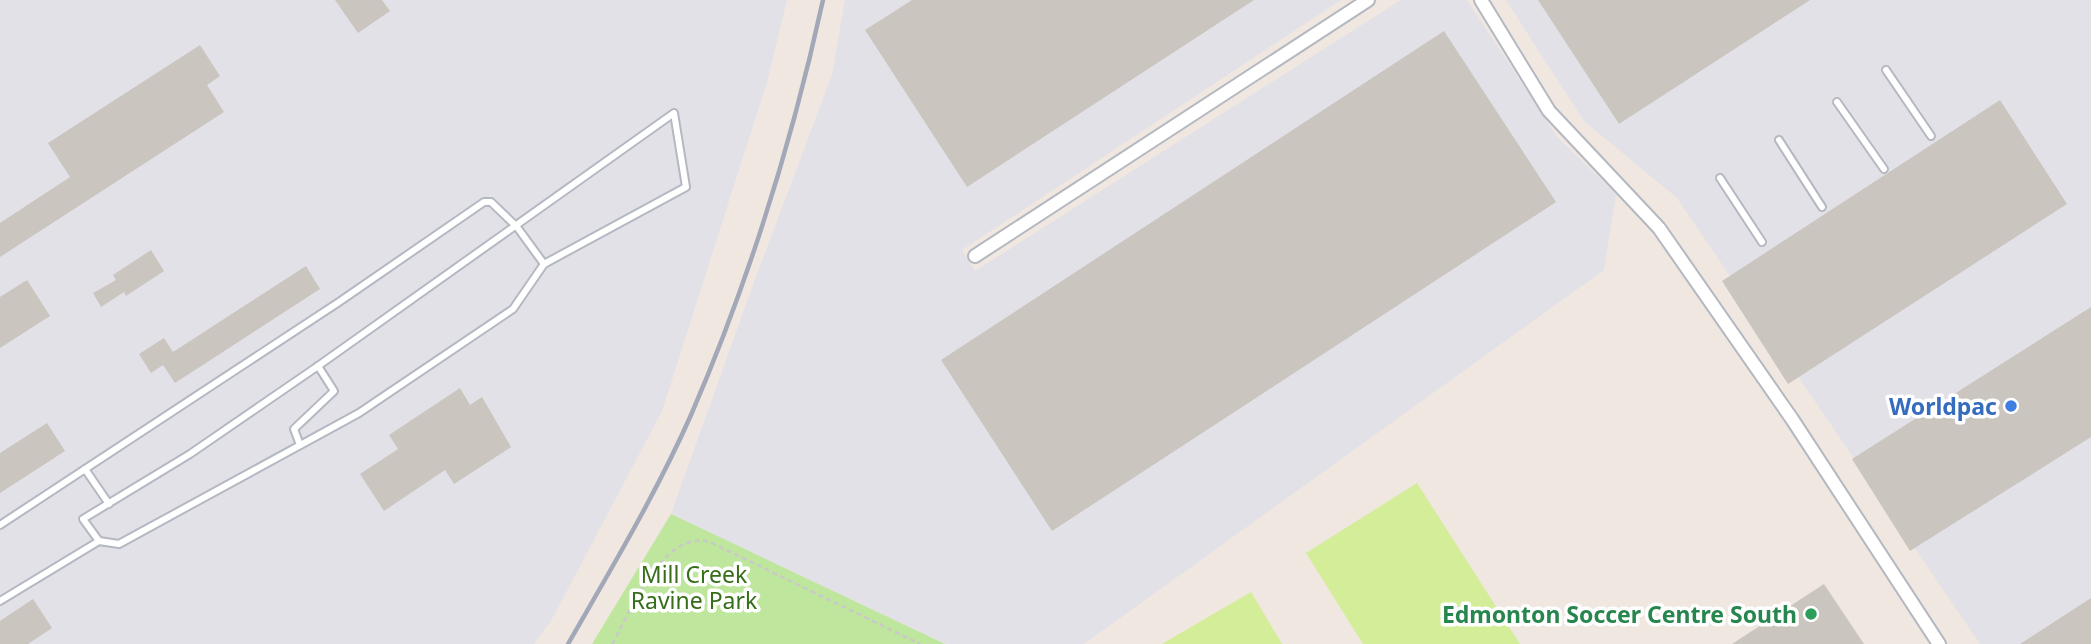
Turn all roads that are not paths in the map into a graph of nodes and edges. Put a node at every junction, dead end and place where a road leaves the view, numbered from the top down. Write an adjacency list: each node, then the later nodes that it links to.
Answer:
1 (1368, 0): 12 (street)
2 (1482, 0): 21 (street)
3 (1886, 70): 5 (lane)
4 (1837, 102): 7 (lane)
5 (1931, 136)
6 (1779, 140): 9 (lane)
7 (1884, 169)
8 (1720, 178): 11 (lane)
9 (1822, 207)
10 (517, 227): 13 (lane); 13 (lane); 14 (lane); 16 (lane)
11 (1762, 242)
12 (975, 256)
13 (544, 264): 15 (lane)
14 (318, 366): 15 (lane); 17 (lane)
15 (300, 445): 19 (lane)
16 (85, 469): 17 (lane); 18 (lane)
17 (109, 504): 19 (lane)
18 (0, 524)
19 (99, 541): 20 (lane)
20 (0, 601)
21 (1939, 644)

